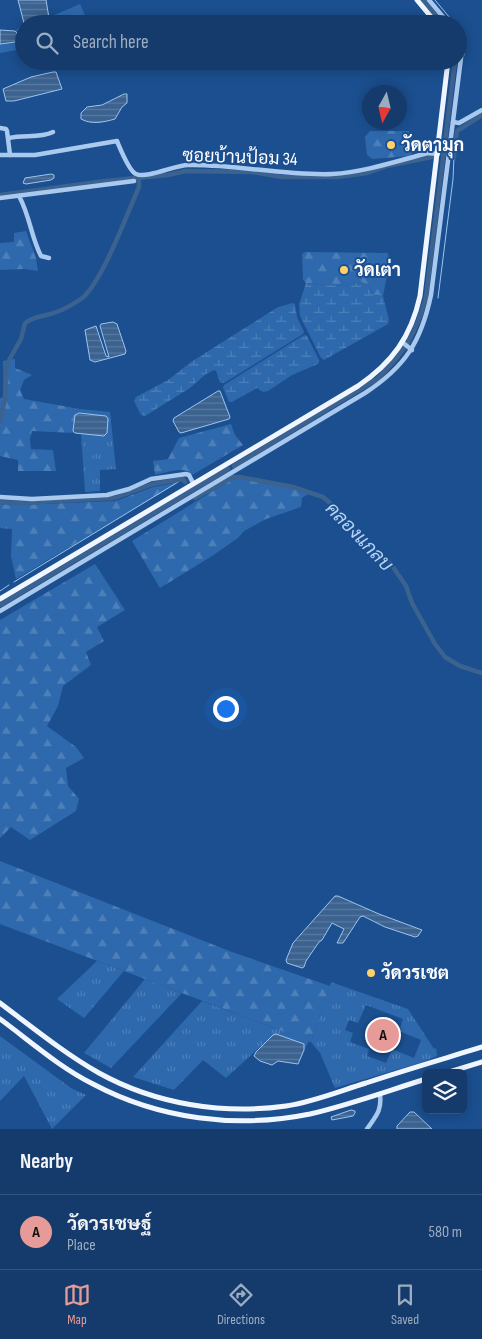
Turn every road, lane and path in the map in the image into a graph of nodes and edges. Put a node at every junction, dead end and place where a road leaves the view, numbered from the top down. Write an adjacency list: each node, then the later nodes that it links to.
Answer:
1 (416, 0): 3 (main road)
2 (429, 0): 4 (street)
3 (429, 15)
4 (442, 15)
5 (447, 70): 12 (main road)
6 (458, 70): 8 (street)
7 (482, 110): 8 (street)
8 (452, 122): 19 (street)
9 (0, 128): 11 (street)
10 (53, 132): 11 (street)
11 (9, 138): 14 (street)
12 (438, 154): 14 (street, ซอยบ้านป้อม 34); 19 (main road)
13 (0, 155): 14 (street, ซอยบ้านป้อม 34)
14 (10, 155)
15 (134, 181): 16 (street)
16 (19, 196): 17 (street); 18 (street)
17 (0, 198)
18 (49, 258)
19 (407, 346): 20 (main road); 20 (street)
20 (282, 436): 21 (main road); 22 (street)
21 (226, 464): 22 (street); 23 (main road)
22 (233, 470): 25 (street)
23 (193, 483): 24 (street); 25 (main road)
24 (0, 497)
25 (51, 574): 26 (main road); 27 (street)
26 (0, 599)
27 (0, 610)
28 (0, 1003): 30 (main road)
29 (0, 1019): 34 (main road)
30 (482, 1047)
31 (482, 1062): 32 (main road)
32 (459, 1069)
33 (422, 1080): 34 (main road)
34 (380, 1094): 35 (street)
35 (367, 1129)

